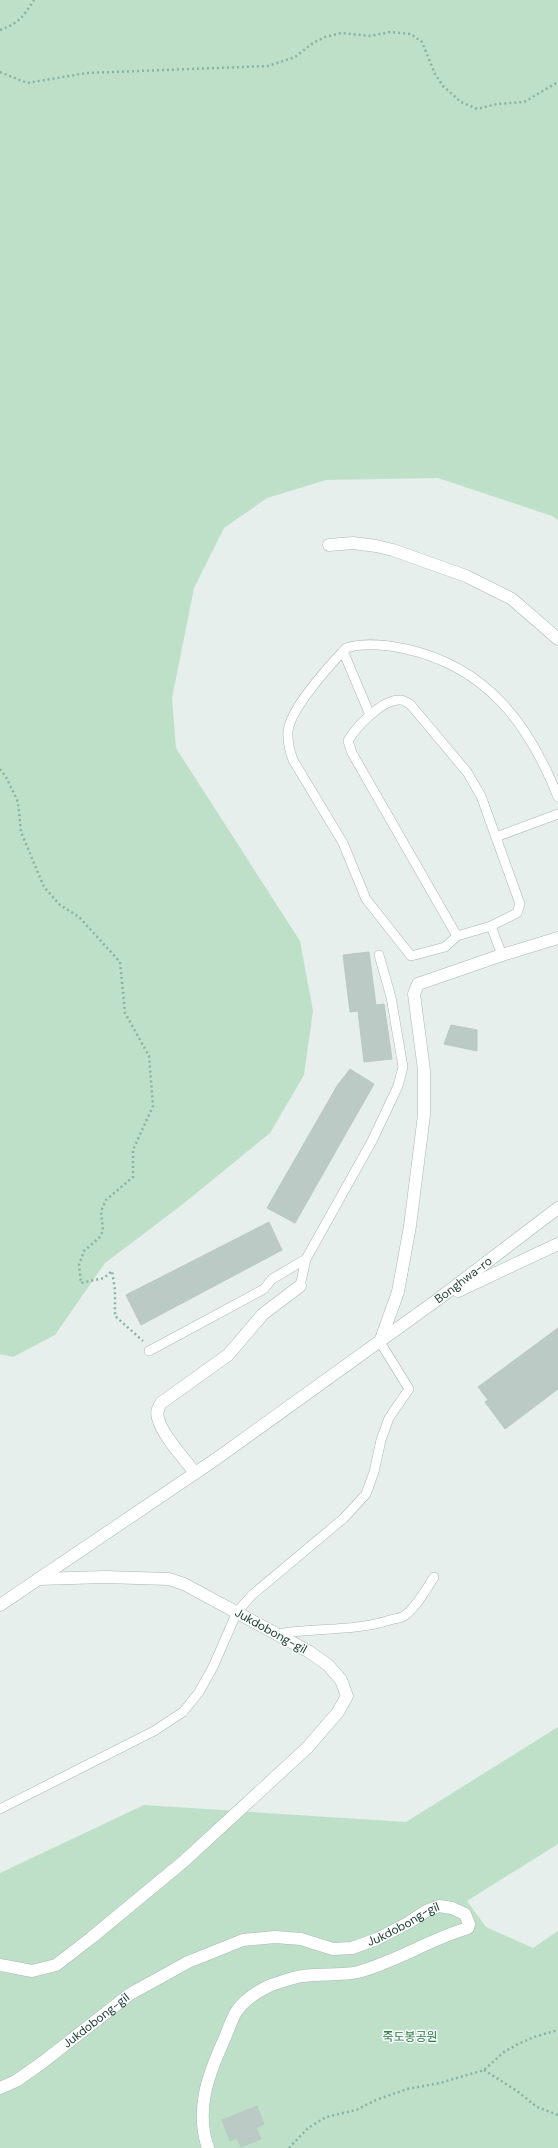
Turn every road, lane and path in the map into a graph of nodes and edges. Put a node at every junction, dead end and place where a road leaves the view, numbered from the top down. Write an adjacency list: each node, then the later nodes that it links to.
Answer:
1 (34, 0): 2 (path)
2 (0, 30)
3 (0, 72): 4 (path)
4 (558, 82)
5 (329, 545): 6 (street)
6 (558, 639)
7 (343, 651): 8 (lane); 10 (lane); 14 (lane)
8 (370, 716): 12 (lane); 14 (lane)
9 (0, 769): 24 (path)
10 (558, 797)
11 (558, 814): 12 (lane)
12 (496, 837): 13 (lane)
13 (491, 926): 14 (lane); 17 (lane)
14 (456, 936)
15 (558, 938): 17 (street)
16 (379, 955): 20 (lane)
17 (502, 955): 23 (street)
18 (558, 1208): 22 (street, Bonghwa-ro)
19 (558, 1244): 22 (street, Bonghwa-ro)
20 (306, 1259): 21 (lane); 24 (lane)
21 (300, 1286): 25 (street)
22 (437, 1300): 23 (street)
23 (380, 1342): 25 (street); 29 (lane)
24 (151, 1350)
25 (195, 1473): 27 (street)
26 (434, 1577): 30 (lane)
27 (38, 1580): 28 (street); 29 (street, Jukdobong-gil)
28 (1, 1604)
29 (237, 1612): 30 (street, Jukdobong-gil); 31 (lane)
30 (278, 1634): 32 (street, Jukdobong-gil)
31 (0, 1810)
32 (0, 1965)
33 (558, 2030): 34 (path)
34 (484, 2070): 36 (path); 38 (path)
35 (0, 2088): 37 (street, Jukdobong-gil)
36 (558, 2115)
37 (208, 2148)
38 (289, 2148)

